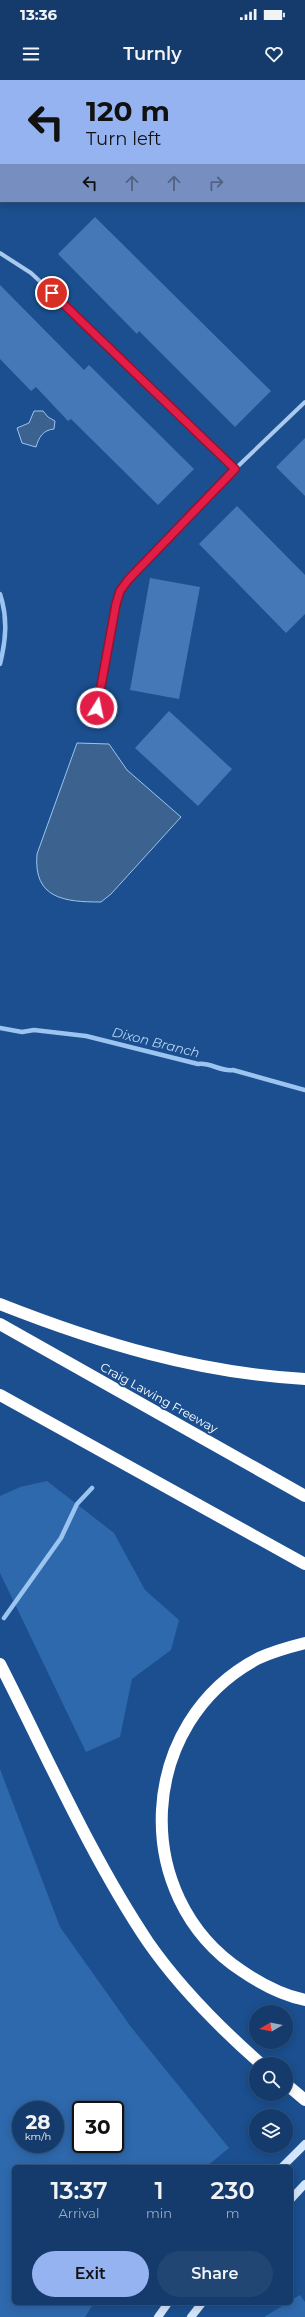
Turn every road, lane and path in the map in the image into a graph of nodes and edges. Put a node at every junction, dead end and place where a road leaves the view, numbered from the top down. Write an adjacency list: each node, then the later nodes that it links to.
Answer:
1 (0, 253): 3 (street)
2 (305, 402): 3 (street)
3 (235, 469): 4 (street)
4 (86, 720)
5 (0, 1304): 7 (highway)
6 (0, 1324): 9 (highway, Craig Lawing Freeway)
7 (305, 1379)
8 (0, 1395): 10 (highway)
9 (305, 1496)
10 (305, 1564)
11 (305, 1643): 13 (highway)
12 (0, 1664): 14 (highway)
13 (305, 2000)
14 (253, 2057)
15 (293, 2090): 16 (highway)
16 (305, 2100)
17 (305, 2144): 18 (main road)
18 (284, 2165)
19 (305, 2184): 20 (main road)
20 (293, 2197)
21 (167, 2305): 23 (main road)
22 (201, 2305): 24 (main road)
23 (158, 2317)
24 (192, 2317)

